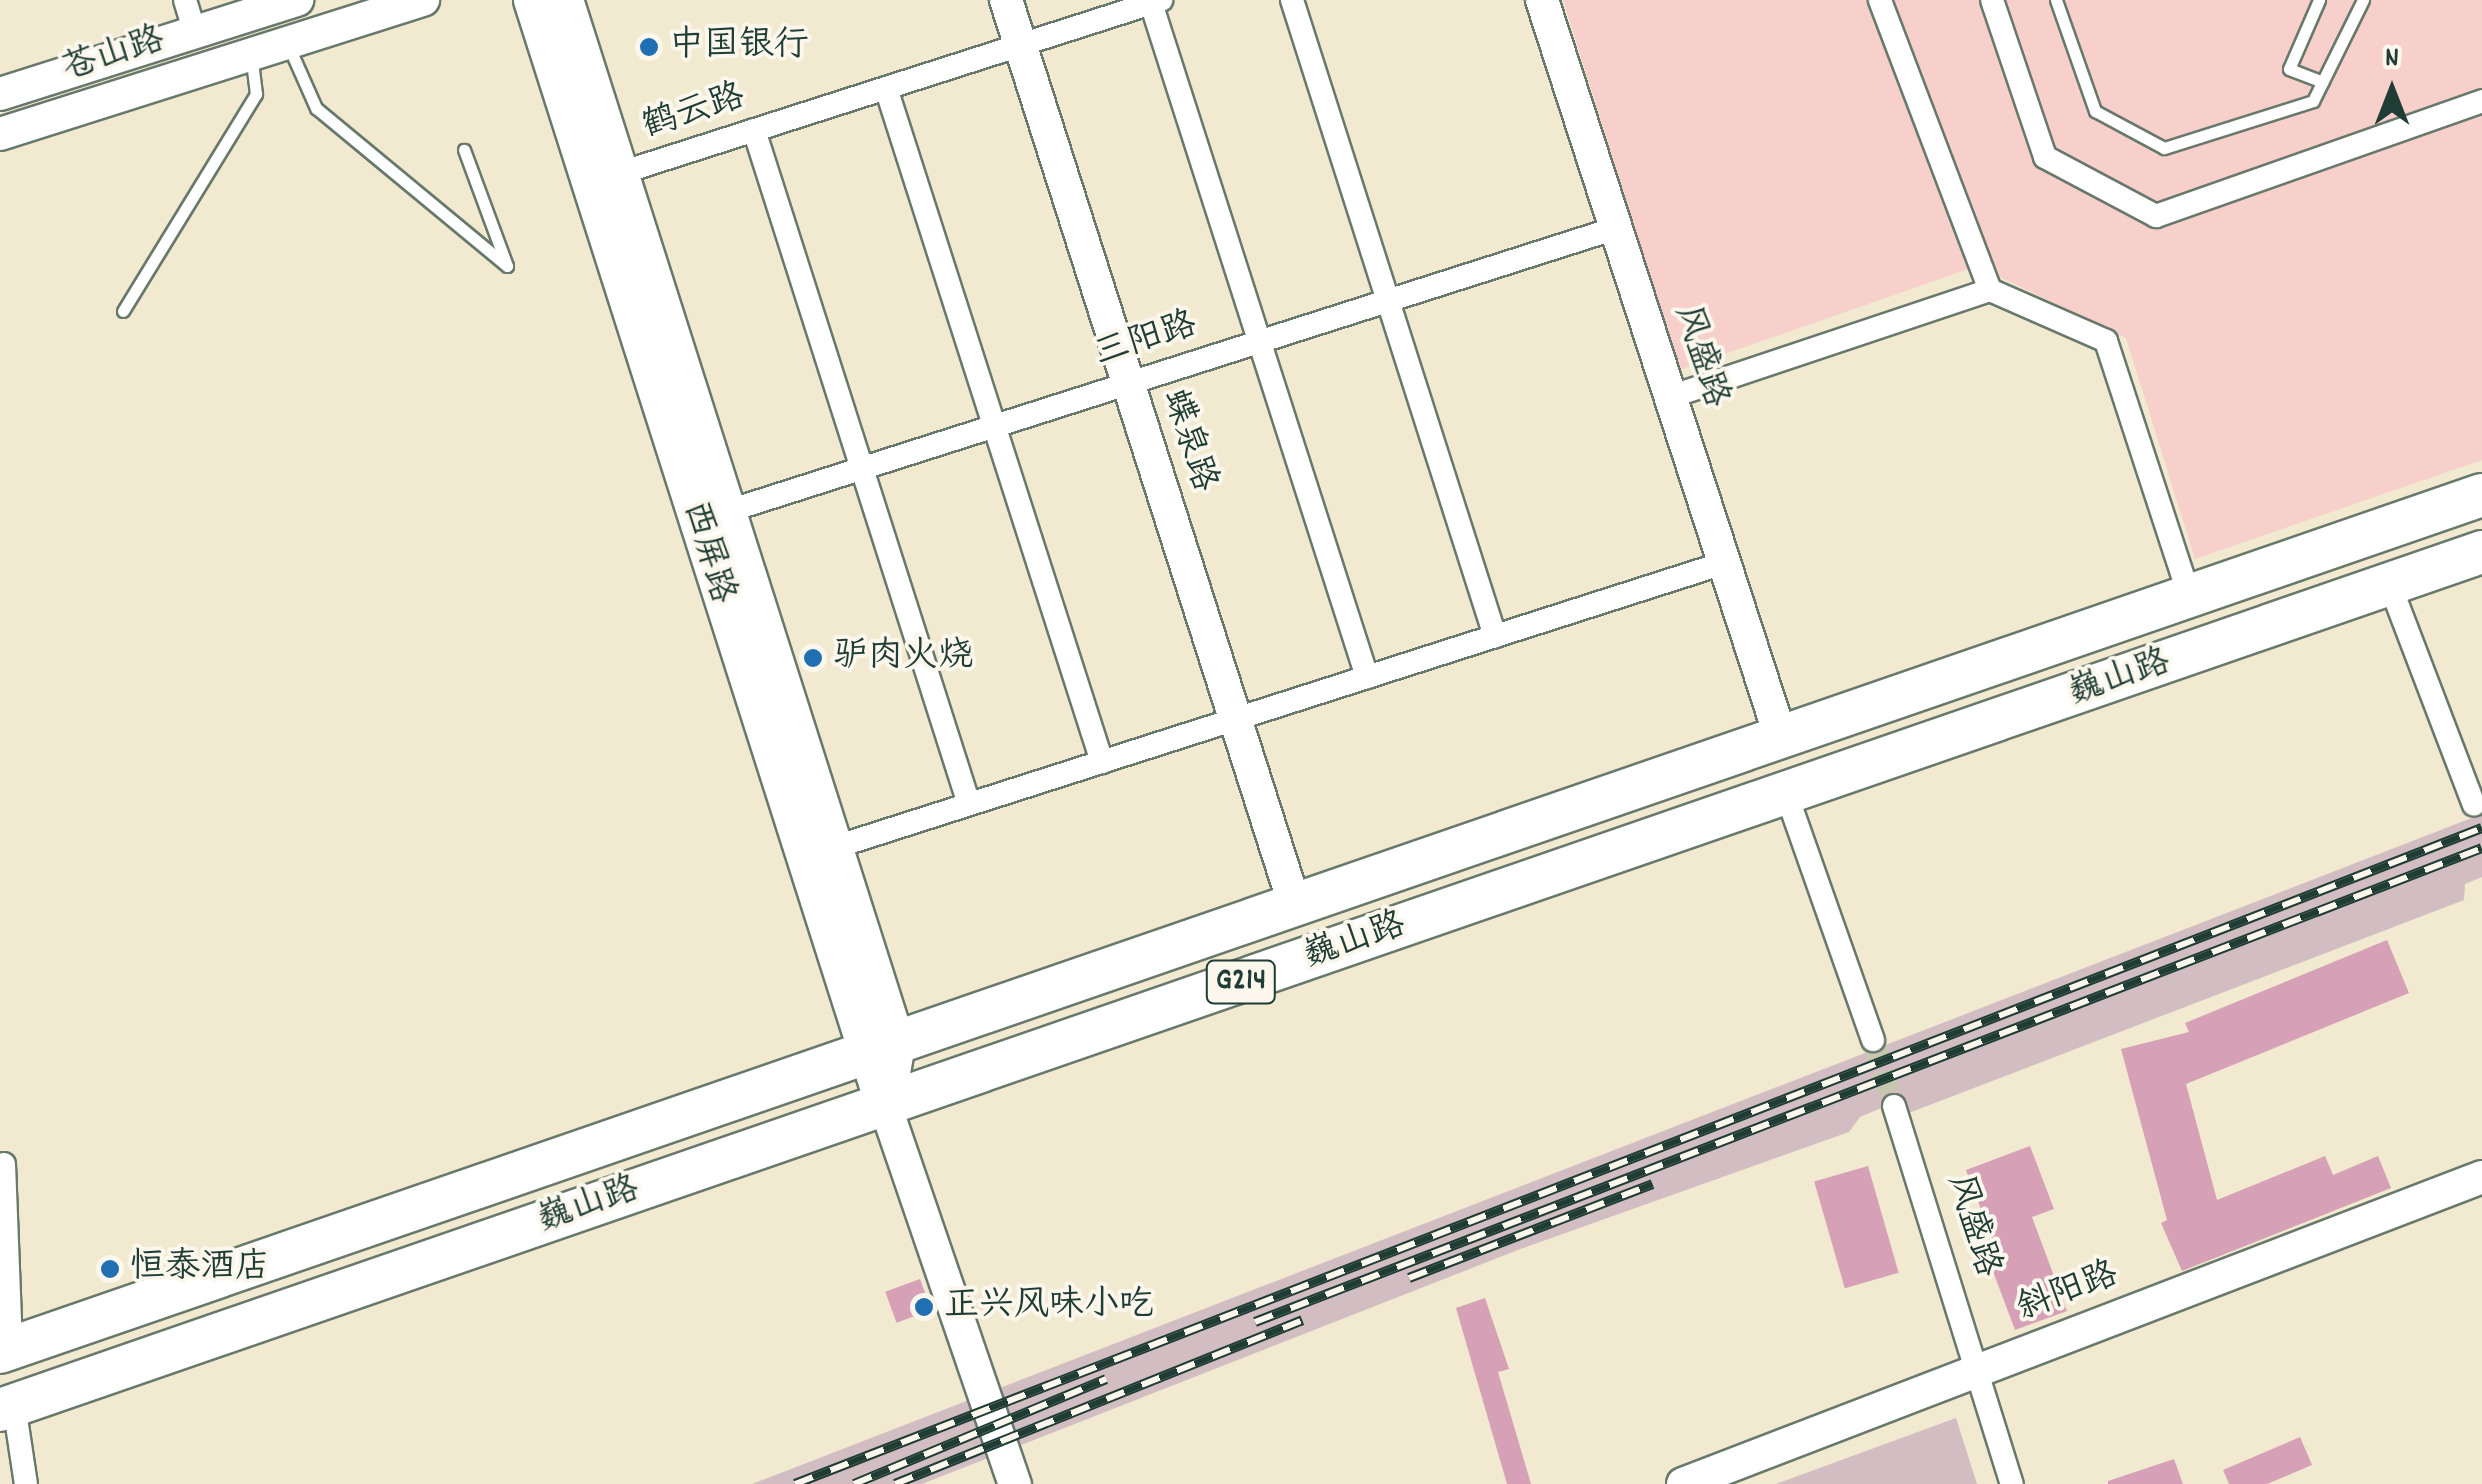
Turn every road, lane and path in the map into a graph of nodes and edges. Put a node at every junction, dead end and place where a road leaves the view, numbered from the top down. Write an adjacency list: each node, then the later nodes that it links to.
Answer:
1 (185, 0): 15 (street)
2 (296, 0): 15 (street, 苍山路)
3 (424, 0): 16 (street, 苍山路)
4 (534, 0): 26 (main road, 西屏路)
5 (564, 0): 26 (main road, 西屏路)
6 (1006, 0): 17 (street, 蝶泉路)
7 (1292, 0): 29 (street)
8 (1542, 0): 27 (street, 风盛路)
9 (1880, 0): 28 (street)
10 (1992, 0): 22 (street)
11 (2056, 0): 19 (lane)
12 (2319, 0): 19 (lane)
13 (2364, 0): 19 (lane)
14 (1156, 2): 17 (street, 鹤云路); 31 (street)
15 (196, 32): 21 (street, 苍山路)
16 (287, 43): 18 (street, 苍山路); 25 (lane)
17 (1020, 45): 20 (street, 鹤云路); 32 (street, 蝶泉路)
18 (252, 54): 24 (street, 苍山路); 30 (lane)
19 (2323, 82)
20 (886, 88): 23 (street, 鹤云路); 34 (street)
21 (0, 94)
22 (2482, 100)
23 (754, 130): 26 (street, 鹤云路); 35 (street)
24 (0, 134)
25 (464, 150)
26 (605, 178): 37 (main road, 西屏路)
27 (1616, 228): 29 (street, 三阳路); 33 (street, 风盛路)
28 (1990, 290): 33 (street); 42 (street)
29 (1388, 301): 31 (street, 三阳路); 43 (street)
30 (123, 311)
31 (1260, 342): 32 (street, 三阳路); 44 (street)
32 (1128, 384): 34 (street, 三阳路); 45 (street, 蝶泉路)
33 (1670, 397): 40 (street, 风盛路)
34 (994, 426): 35 (street, 三阳路); 47 (street)
35 (862, 469): 37 (street, 三阳路); 49 (street)
36 (2482, 496): 38 (highway, 巍山路 / G214)
37 (712, 517): 51 (main road, 西屏路)
38 (2370, 534): 41 (highway); 42 (highway, 巍山路 / G214)
39 (2482, 552): 41 (highway, 巍山路 / G214)
40 (1724, 563): 43 (street); 46 (street, 风盛路)
41 (2390, 584): 48 (highway, 巍山路 / G214); 50 (street)
42 (2190, 598): 46 (highway, 巍山路 / G214)
43 (1495, 636): 44 (street)
44 (1367, 677): 45 (street)
45 (1235, 719): 47 (street); 52 (street, 蝶泉路)
46 (1781, 738): 48 (highway); 52 (highway, 巍山路 / G214)
47 (1102, 762): 49 (street)
48 (1786, 793): 53 (street); 55 (highway, 巍山路 / G214)
49 (969, 804): 51 (street)
50 (2474, 804)
51 (818, 852): 54 (main road, 西屏路)
52 (1295, 906): 54 (highway, 巍山路 / G214)
53 (1873, 1040)
54 (880, 1049): 55 (main road, 西屏路); 59 (highway, 巍山路 / G214)
55 (885, 1104): 61 (highway, 巍山路 / G214); 63 (street, 西屏路)
56 (1894, 1106): 60 (street, 风盛路)
57 (4, 1164): 59 (street)
58 (2482, 1176): 60 (street, 斜阳路)
59 (6, 1350): 61 (highway)
60 (1975, 1372): 64 (street, 斜阳路); 65 (street, 风盛路)
61 (7, 1407): 62 (street)
62 (26, 1484)
63 (1015, 1484)
64 (1683, 1484)
65 (2012, 1484)

